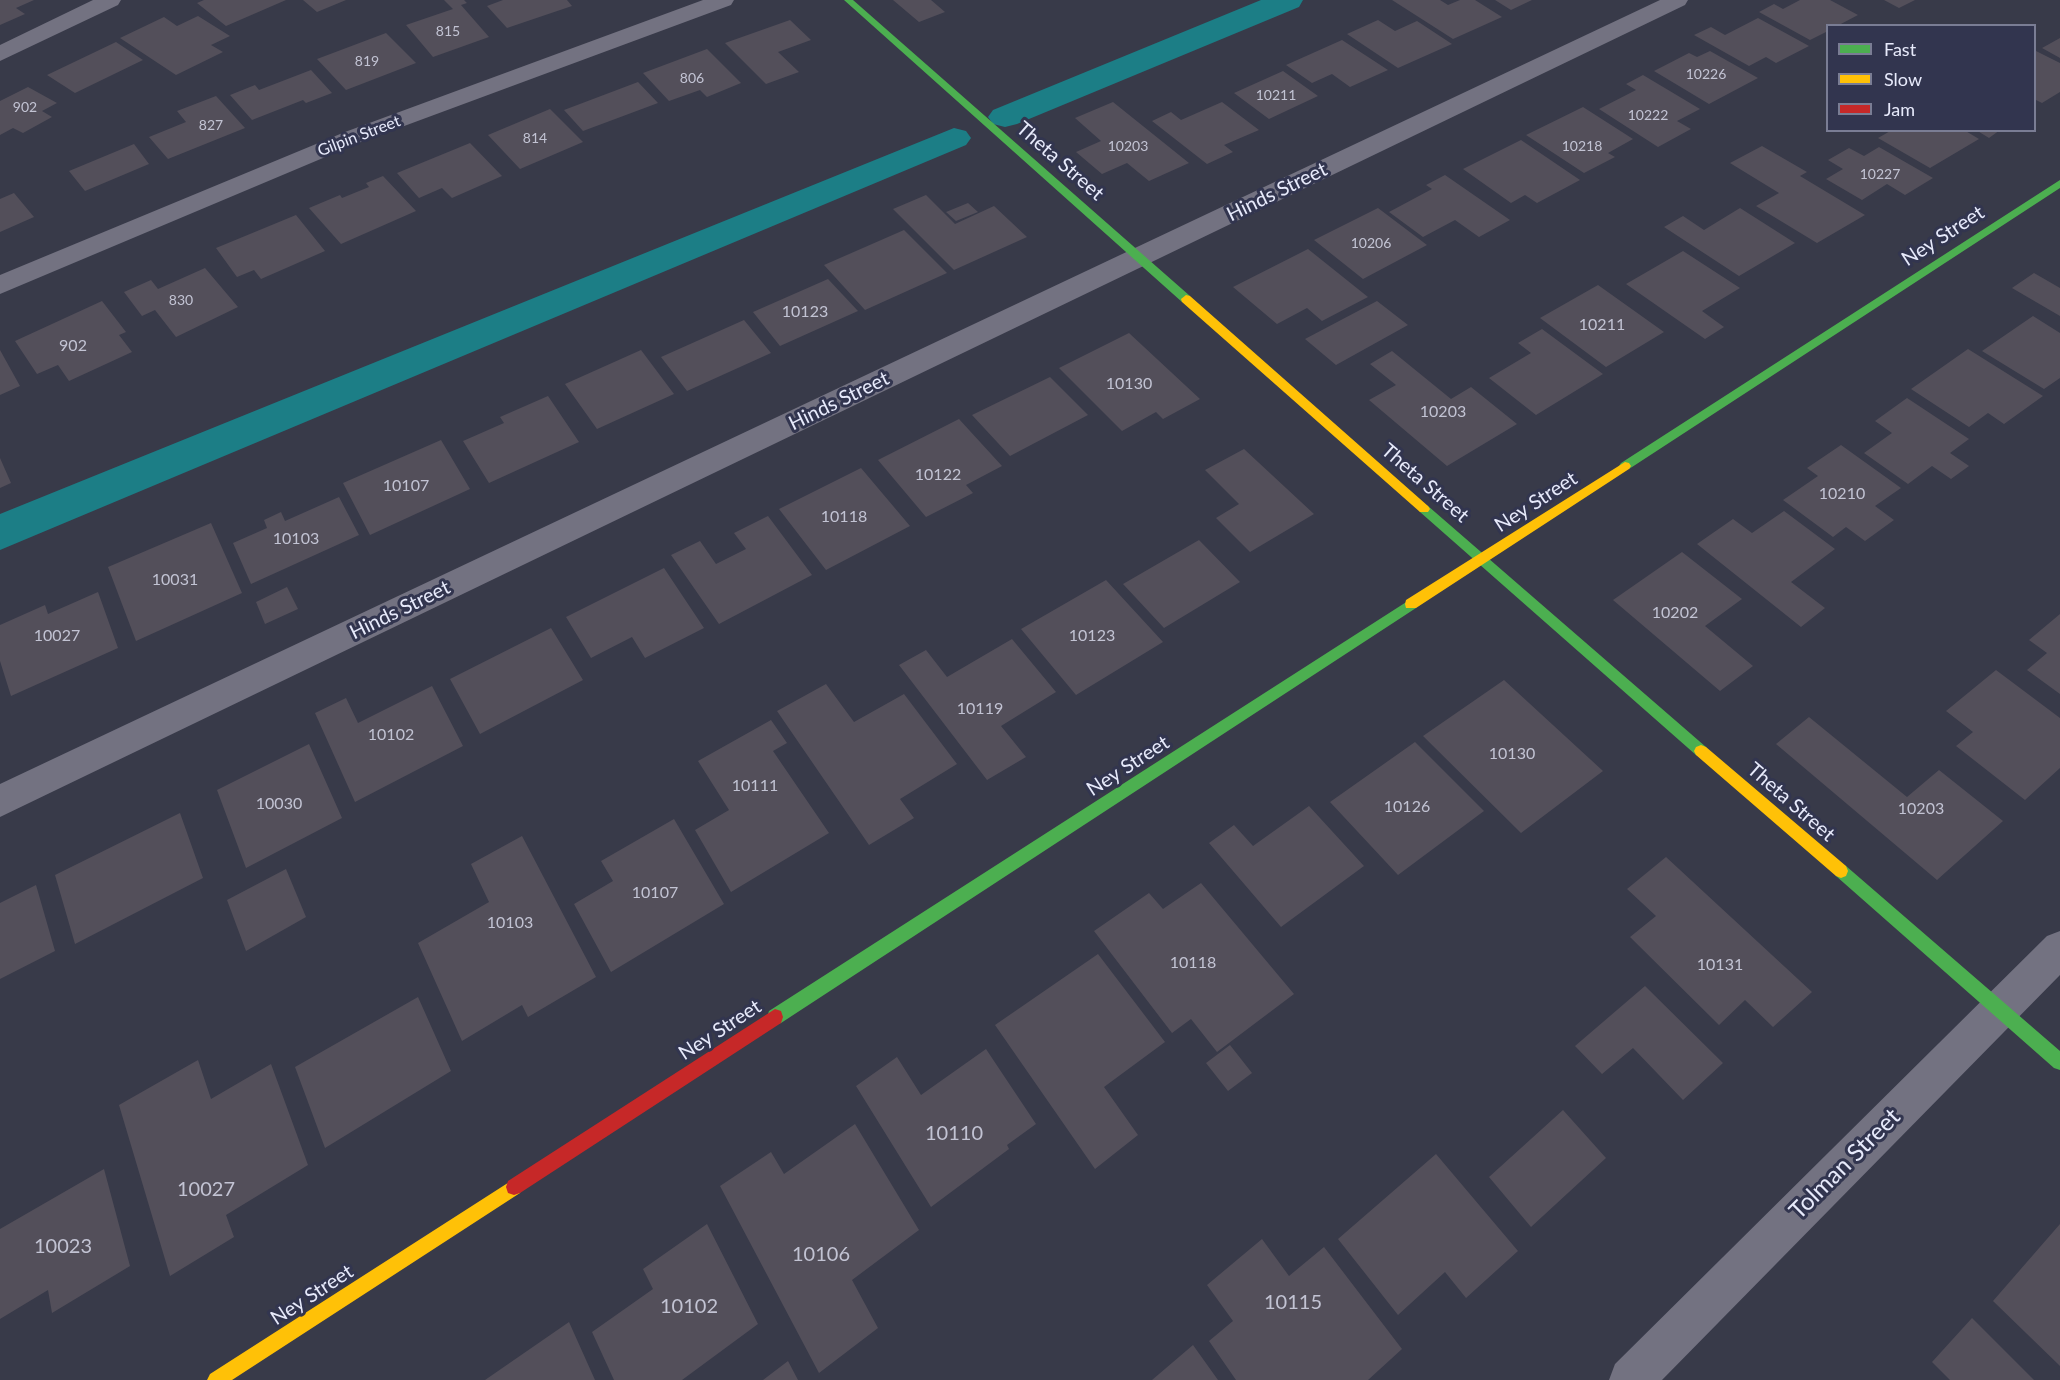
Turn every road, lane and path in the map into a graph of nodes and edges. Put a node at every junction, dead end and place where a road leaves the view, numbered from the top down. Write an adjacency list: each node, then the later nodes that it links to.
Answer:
1 (110, 0): 5 (street)
2 (723, 0): 8 (street, Gilpin Street)
3 (848, 0): 7 (street, Theta Street)
4 (1677, 0): 7 (street, Hinds Street)
5 (0, 54)
6 (2060, 183): 9 (street, Ney Street)
7 (1140, 257): 9 (street, Theta Street); 10 (street, Hinds Street)
8 (0, 285)
9 (1482, 560): 12 (street, Theta Street); 14 (street, Ney Street)
10 (0, 801)
11 (2060, 949): 12 (street, Tolman Street)
12 (1999, 1008): 13 (street, Theta Street); 15 (street, Tolman Street)
13 (2060, 1062)
14 (216, 1380)
15 (1631, 1380)

